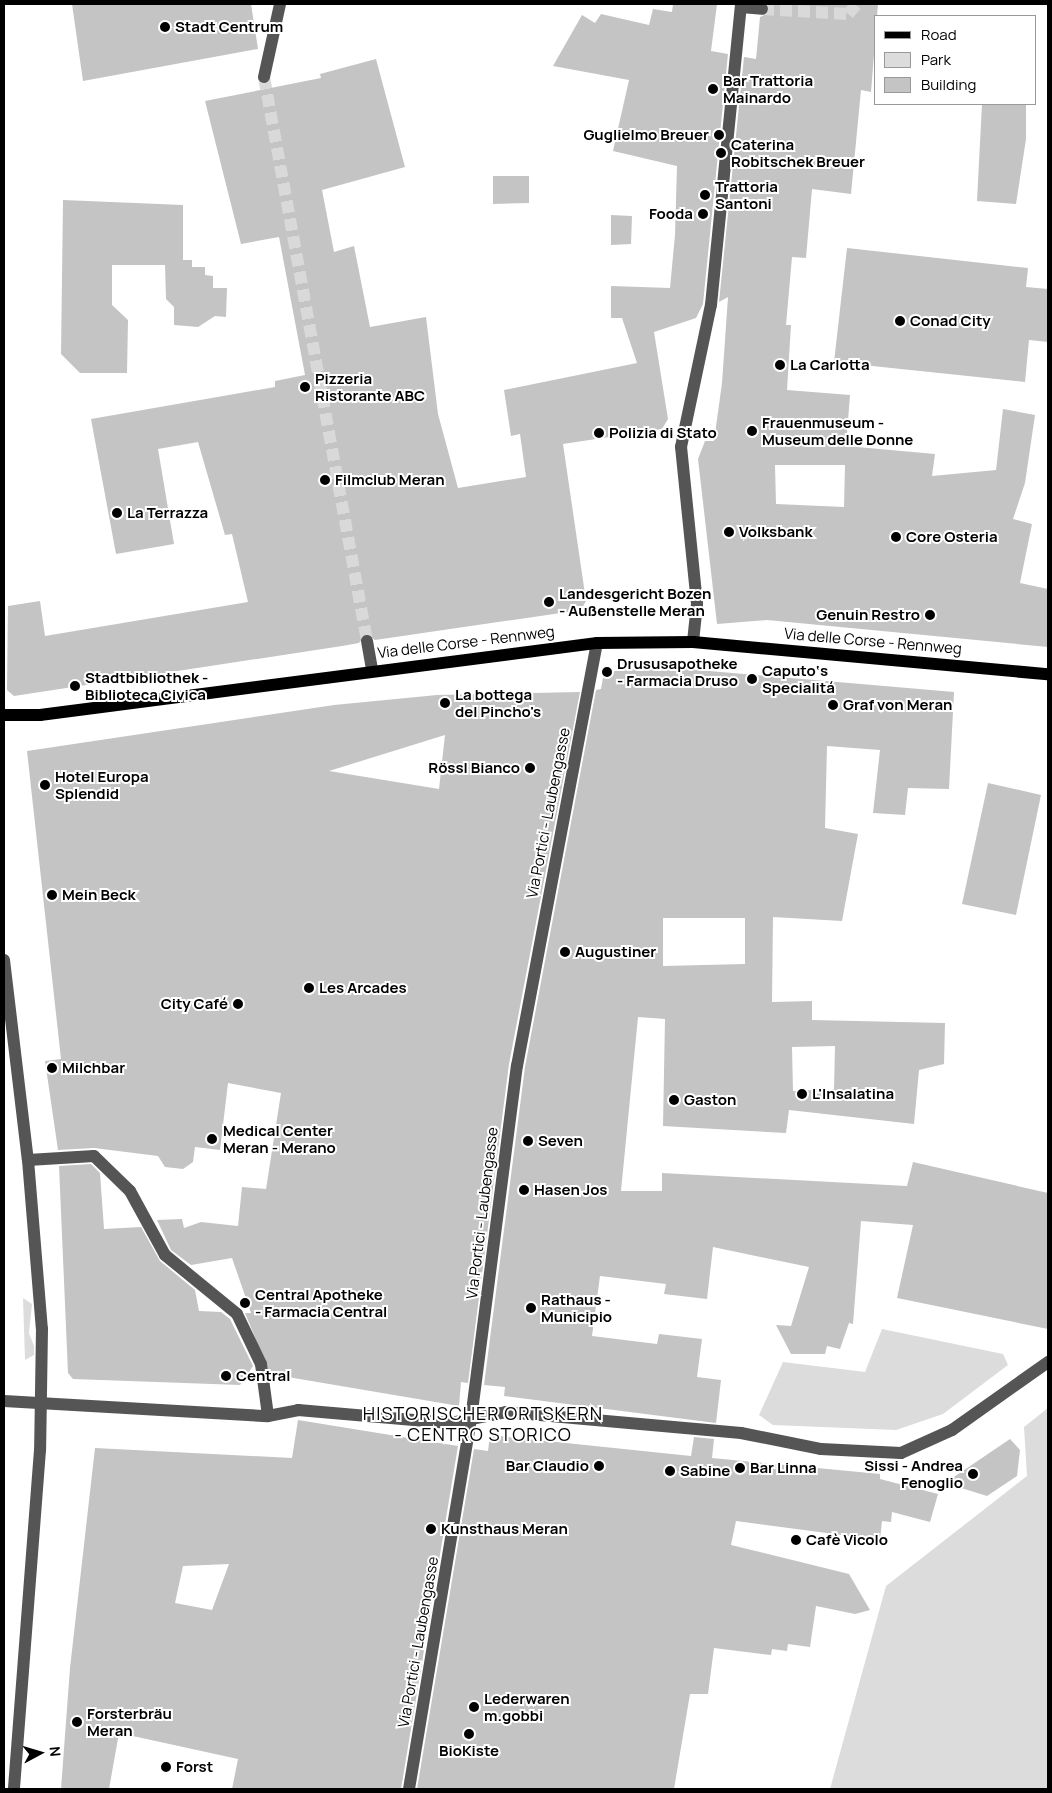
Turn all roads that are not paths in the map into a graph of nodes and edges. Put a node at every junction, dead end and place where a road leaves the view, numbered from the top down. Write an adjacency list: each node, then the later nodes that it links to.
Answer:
1 (280, 4): 4 (street)
2 (741, 5): 3 (street); 6 (street)
3 (762, 9)
4 (264, 77)
5 (367, 642): 8 (street)
6 (693, 642): 7 (main road, Via delle Corse - Rennweg); 9 (main road, Via delle Corse - Rennweg)
7 (597, 643): 8 (main road, Via delle Corse - Rennweg); 17 (street, Via Portici - Laubengasse)
8 (372, 670): 10 (main road, Via delle Corse - Rennweg)
9 (1048, 674)
10 (4, 715)
11 (4, 960): 12 (street)
12 (28, 1160): 15 (street); 16 (street)
13 (1048, 1362): 17 (street)
14 (4, 1401): 15 (street)
15 (41, 1403): 16 (street); 18 (street)
16 (268, 1416): 17 (street)
17 (471, 1419): 19 (street, Via Portici - Laubengasse)
18 (14, 1789)
19 (409, 1789)

